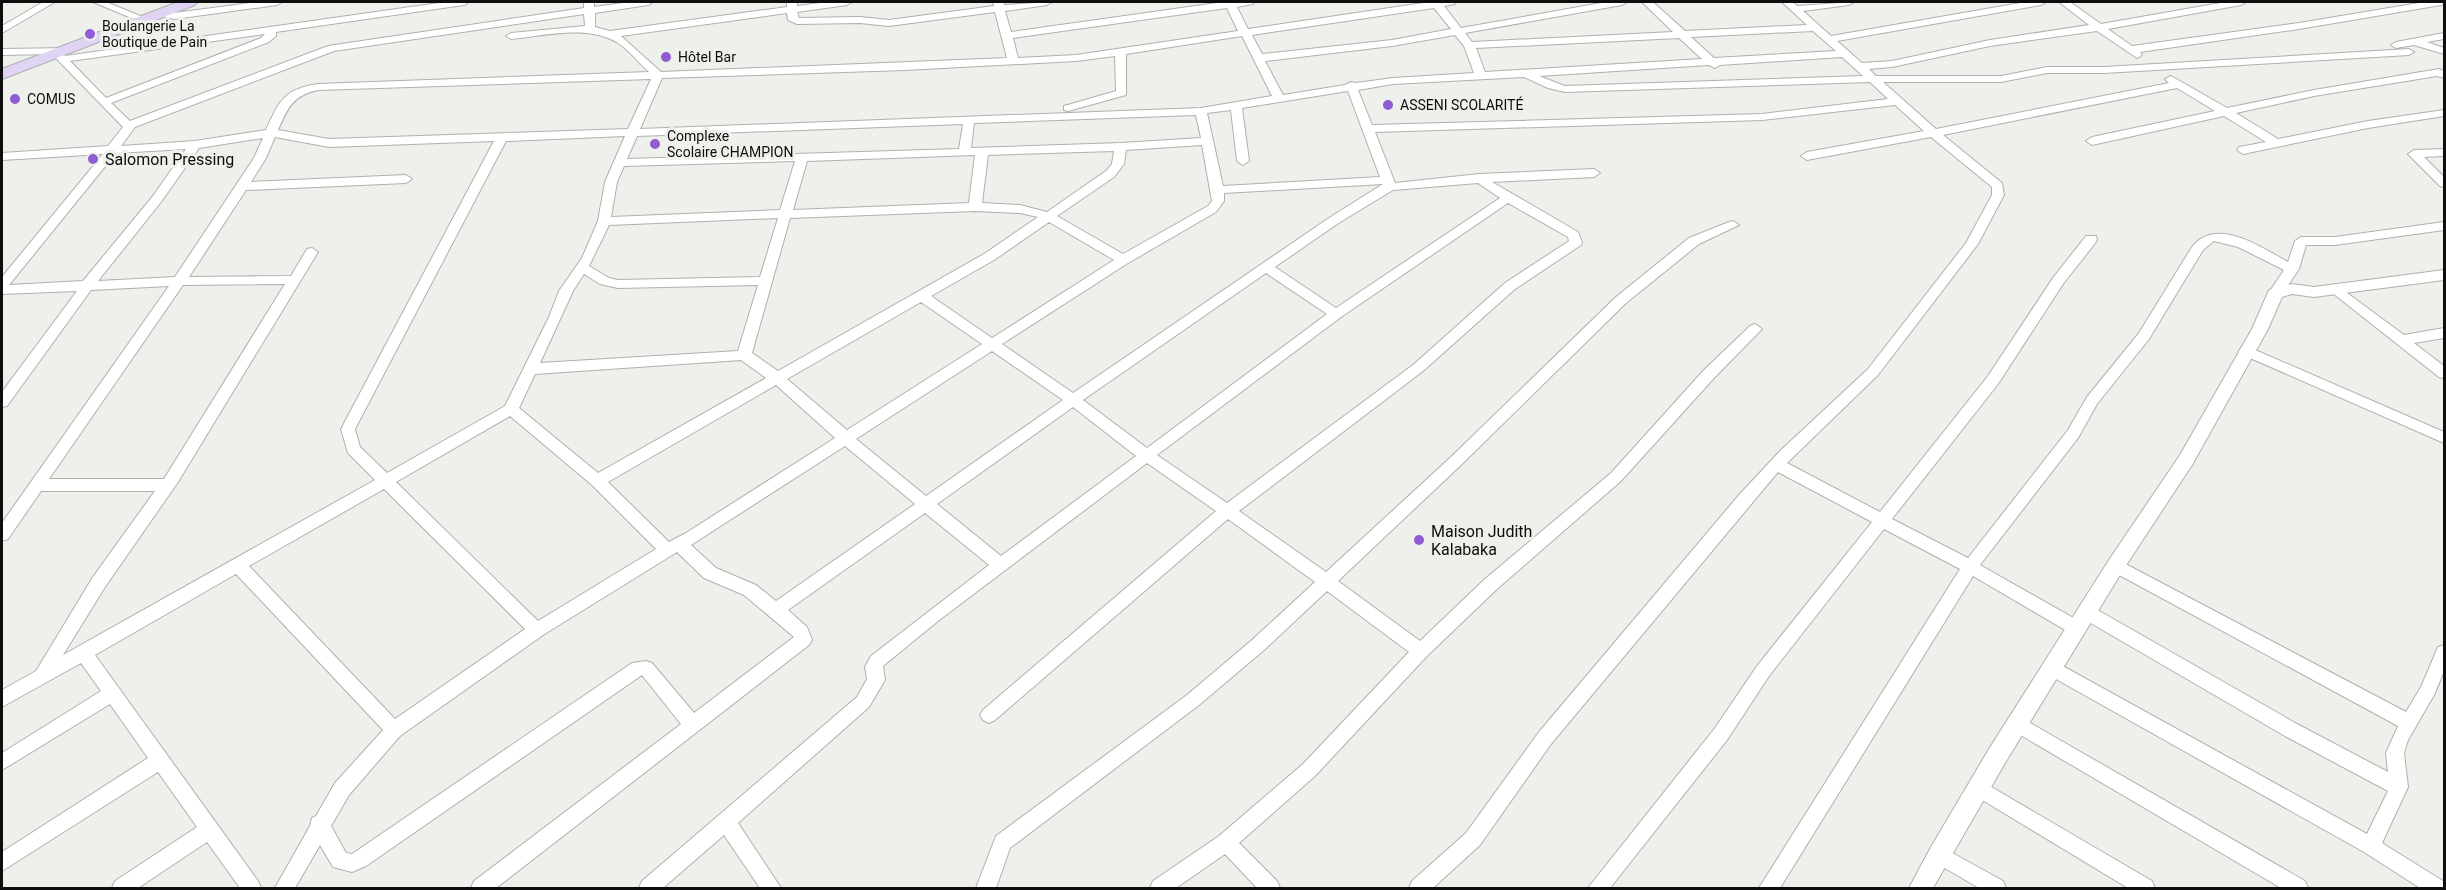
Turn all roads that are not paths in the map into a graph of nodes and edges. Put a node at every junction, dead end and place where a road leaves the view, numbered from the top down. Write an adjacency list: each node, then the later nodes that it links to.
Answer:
1 (50, 2): 29 (street)
2 (98, 2): 25 (street)
3 (277, 2): 24 (street)
4 (464, 2): 30 (street)
5 (648, 2): 23 (street)
6 (847, 2): 20 (street)
7 (1047, 2): 21 (street)
8 (1249, 2): 18 (street)
9 (1451, 2): 19 (street)
10 (1622, 2): 32 (street)
11 (1647, 2): 34 (street)
12 (1849, 2): 22 (street)
13 (2041, 2): 38 (street)
14 (2064, 2): 26 (street)
15 (2241, 2): 26 (street)
16 (2441, 2): 42 (street)
17 (182, 3): 24 (main road)
18 (1230, 3): 31 (street); 36 (street)
19 (1436, 3): 31 (street); 32 (street)
20 (792, 5): 21 (street); 33 (street)
21 (998, 5): 36 (street)
22 (1791, 5): 27 (street)
23 (589, 6): 28 (street); 71 (street)
24 (160, 14): 25 (main road)
25 (145, 20): 46 (main road)
26 (2101, 27): 42 (street); 52 (street)
27 (1816, 28): 34 (street); 38 (street)
28 (590, 29): 33 (street); 35 (street)
29 (2, 30)
30 (270, 30): 46 (street); 64 (street)
31 (1245, 31): 45 (street); 48 (street)
32 (1460, 32): 39 (street); 48 (street)
33 (610, 34): 55 (street)
34 (1681, 34): 39 (street); 50 (street)
35 (511, 36)
36 (1007, 36): 49 (street)
37 (2445, 36): 41 (street)
38 (1830, 39): 47 (street)
39 (1469, 45): 57 (street)
40 (2396, 45): 41 (street)
41 (2410, 47): 43 (street); 51 (street)
42 (2130, 50): 51 (street)
43 (2445, 51)
44 (2, 52): 46 (street)
45 (1120, 52): 49 (street); 68 (street)
46 (62, 54): 54 (main road); 64 (street)
47 (1845, 54): 50 (street); 52 (street)
48 (1259, 58): 62 (street)
49 (1012, 61): 55 (street)
50 (1712, 63): 53 (street); 59 (street)
51 (2152, 66): 58 (street); 60 (street)
52 (1860, 67): 58 (street)
53 (1522, 72): 57 (street); 59 (street)
54 (2, 74)
55 (658, 75): 73 (street); 75 (street)
56 (2445, 75): 69 (street)
57 (1481, 76): 61 (street)
58 (1873, 79): 59 (street); 63 (street)
59 (1731, 84)
60 (2179, 84): 69 (street); 74 (street)
61 (1352, 86): 62 (street); 72 (street)
62 (1279, 98): 65 (street)
63 (1898, 100): 72 (street); 74 (street)
64 (105, 102): 71 (street)
65 (1236, 105): 66 (street); 90 (street)
66 (1201, 111): 68 (street); 77 (street)
67 (2445, 113): 79 (street)
68 (1052, 114): 70 (street)
69 (2225, 114): 78 (street); 79 (street)
70 (969, 118): 73 (street); 85 (street)
71 (131, 125): 82 (street)
72 (1369, 129): 97 (street)
73 (633, 132): 76 (street); 91 (street)
74 (1934, 133): 89 (street); 139 (street)
75 (272, 134): 76 (street); 80 (street); 98 (street)
76 (502, 138): 140 (street)
77 (1207, 141): 81 (street); 99 (street)
78 (2092, 141)
79 (2276, 143): 83 (street)
80 (195, 145): 82 (street); 118 (street)
81 (1121, 147): 84 (street); 103 (street)
82 (114, 150): 87 (street); 117 (street)
83 (2243, 150)
84 (982, 151): 85 (street); 101 (street)
85 (965, 152): 88 (street)
86 (2445, 153): 96 (street)
87 (6, 155): 92 (street)
88 (802, 156): 91 (street); 102 (street)
89 (1807, 156)
90 (1243, 161)
91 (620, 163): 104 (street)
92 (2, 166)
93 (1594, 173): 94 (street)
94 (1479, 178): 97 (street); 100 (street)
95 (406, 179): 98 (street)
96 (2445, 183)
97 (1389, 184): 99 (street); 111 (street)
98 (243, 186): 115 (street)
99 (1218, 190): 109 (street)
100 (1508, 198): 123 (street); 145 (street)
101 (975, 207): 102 (street); 103 (street)
102 (783, 215): 104 (street); 116 (street)
103 (1048, 216): 109 (street); 122 (street)
104 (604, 221): 110 (street)
105 (1733, 225): 153 (street)
106 (2445, 226): 112 (street)
107 (2091, 239): 146 (street)
108 (312, 252): 114 (street)
109 (1123, 260): 127 (street)
110 (582, 267): 116 (street); 130 (street)
111 (1267, 268): 123 (street); 133 (street)
112 (2292, 269): 121 (street); 152 (street)
113 (2445, 275): 119 (street)
114 (295, 280): 115 (street); 143 (street)
115 (178, 281): 118 (street); 142 (street)
116 (766, 281): 129 (street)
117 (2, 285)
118 (88, 285): 120 (street); 134 (street)
119 (2335, 288): 121 (street); 126 (street)
120 (2, 290)
121 (2275, 294): 128 (street)
122 (920, 295): 127 (street); 132 (street)
123 (1336, 314): 138 (street)
124 (1755, 329): 157 (street)
125 (2445, 333): 126 (street)
126 (2403, 340): 131 (street)
127 (992, 343): 133 (street); 136 (street)
128 (2246, 351): 137 (street); 150 (street)
129 (744, 356): 130 (street); 132 (street)
130 (531, 369): 135 (street)
131 (2445, 373)
132 (777, 378): 136 (street); 141 (street)
133 (1073, 400): 138 (street); 144 (street)
134 (2, 402)
135 (511, 409): 140 (street); 141 (street)
136 (846, 438): 144 (street); 148 (street)
137 (2445, 438)
138 (1147, 456): 145 (street); 151 (street)
139 (1776, 464): 146 (street); 189 (street)
140 (383, 480): 149 (street); 156 (street)
141 (597, 481): 148 (street)
142 (37, 485): 143 (street); 147 (street)
143 (168, 485): 161 (street)
144 (925, 505): 151 (street); 154 (street)
145 (1227, 511): 153 (street); 164 (street)
146 (1882, 520): 152 (street); 190 (street)
147 (2, 535)
148 (673, 547): 154 (street); 156 (street)
149 (237, 564): 158 (street); 168 (street)
150 (2116, 565): 155 (street); 165 (street)
151 (1002, 566): 173 (street)
152 (1971, 567): 155 (street); 191 (street)
153 (1327, 582): 157 (street); 186 (street)
154 (776, 610): 167 (street)
155 (2083, 621): 160 (street); 171 (street)
156 (537, 630): 168 (street)
157 (1420, 651): 176 (street)
158 (83, 652): 161 (street); 162 (street)
159 (2443, 659): 165 (street)
160 (2053, 669): 166 (street); 177 (street)
161 (42, 675): 163 (street)
162 (112, 693): 169 (street); 170 (street)
163 (2, 699)
164 (988, 715)
165 (2409, 723): 171 (street)
166 (2019, 724): 172 (street); 195 (street)
167 (693, 725): 174 (street); 183 (street)
168 (394, 730): 174 (street)
169 (160, 760): 175 (street); 179 (street)
170 (2, 762)
171 (2399, 786): 177 (street)
172 (1981, 789): 178 (street); 194 (street)
173 (726, 822): 184 (street); 185 (street)
174 (319, 824): 182 (street)
175 (209, 830): 180 (street); 181 (street)
176 (1226, 842): 187 (street); 188 (street)
177 (2371, 846): 196 (street)
178 (1938, 854): 192 (street); 193 (street)
179 (2, 862)
180 (122, 888)
181 (251, 888)
182 (285, 888)
183 (481, 888)
184 (649, 888)
185 (771, 888)
186 (986, 888)
187 (1160, 888)
188 (1270, 888)
189 (1419, 888)
190 (1598, 888)
191 (1769, 888)
192 (1921, 888)
193 (1996, 888)
194 (2145, 888)
195 (2298, 888)
196 (2436, 888)

